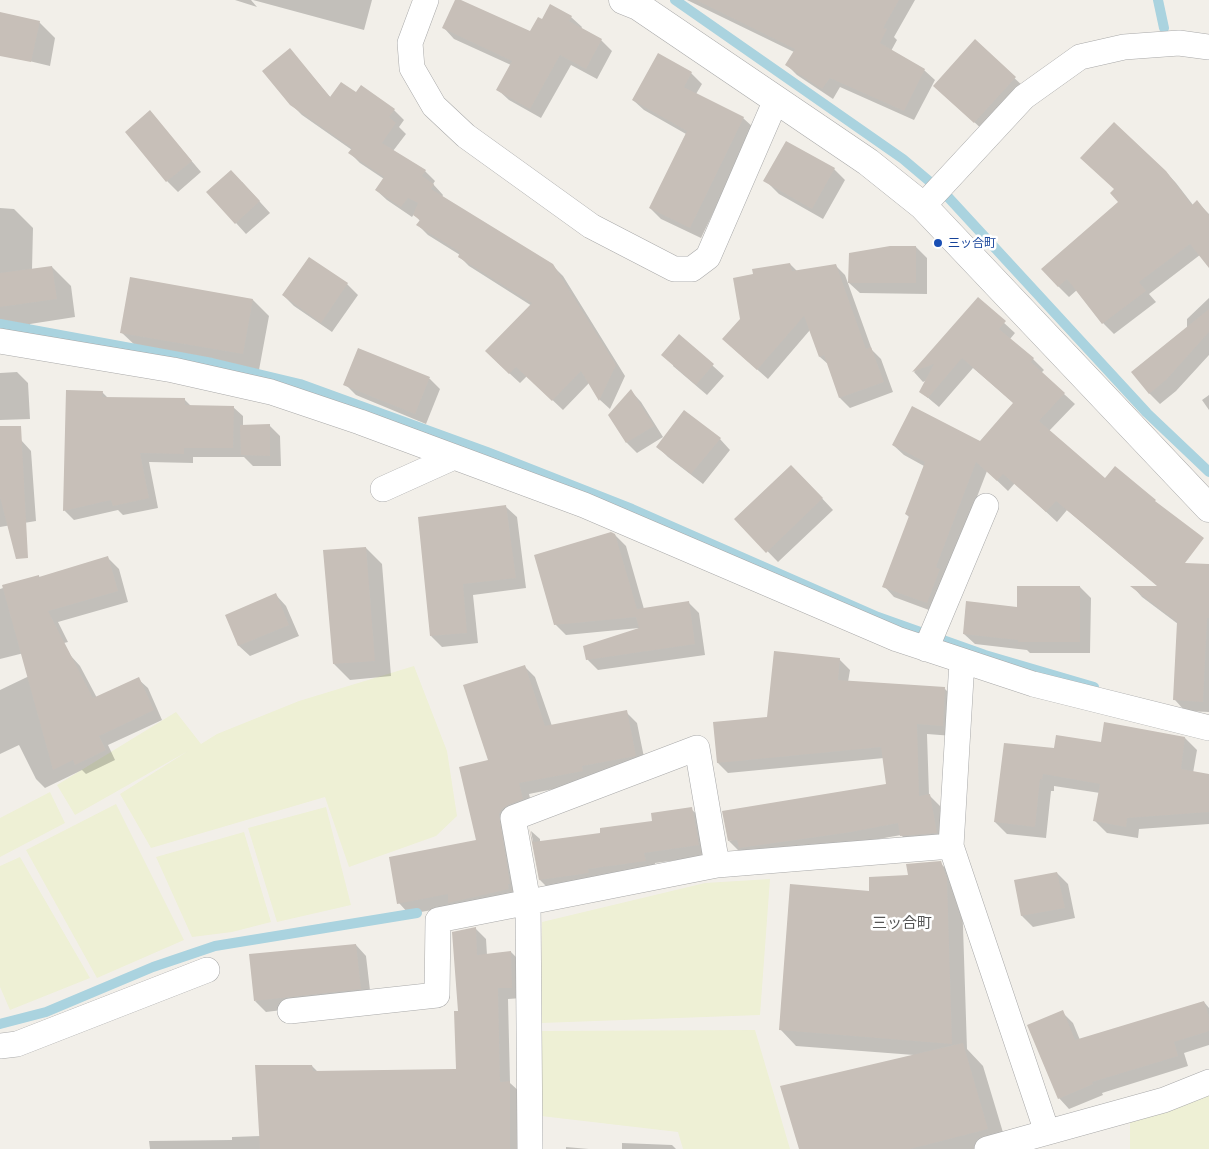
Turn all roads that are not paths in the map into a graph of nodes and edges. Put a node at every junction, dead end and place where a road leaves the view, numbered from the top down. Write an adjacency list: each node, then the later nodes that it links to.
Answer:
1 (426, 0): 4 (street)
2 (623, 0): 4 (street)
3 (1209, 47): 5 (street)
4 (776, 100): 5 (street)
5 (923, 206): 10 (street)
6 (0, 341): 7 (street)
7 (454, 457): 8 (street); 11 (street)
8 (383, 489)
9 (986, 506): 11 (street)
10 (1209, 508)
11 (926, 649): 12 (street)
12 (962, 661): 13 (street); 14 (street)
13 (1209, 728)
14 (951, 846): 15 (street); 21 (street)
15 (717, 865): 16 (street); 16 (street)
16 (528, 902): 18 (street); 22 (street)
17 (207, 970): 19 (street)
18 (290, 1011)
19 (0, 1046)
20 (1209, 1082): 21 (street)
21 (1047, 1132): 23 (street)
22 (530, 1149)
23 (987, 1149)

